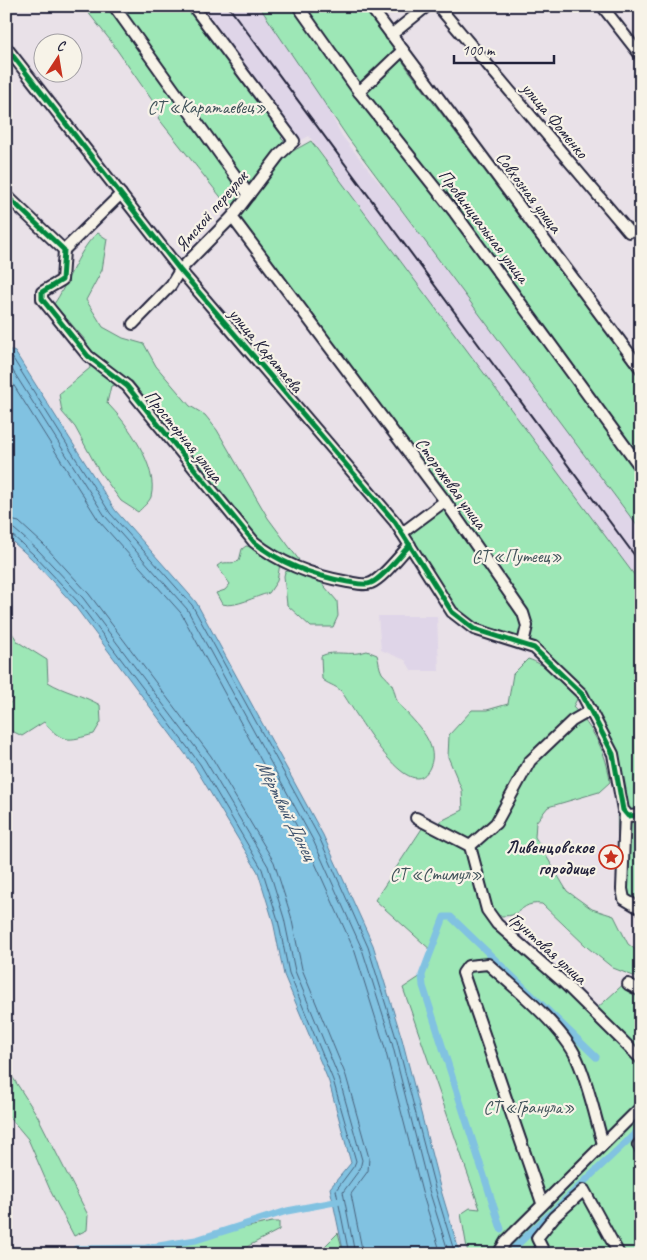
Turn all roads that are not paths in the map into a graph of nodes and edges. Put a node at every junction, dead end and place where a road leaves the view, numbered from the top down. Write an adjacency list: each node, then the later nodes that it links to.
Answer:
1 (114, 6): 15 (street)
2 (193, 6): 15 (street, Ямской переулок)
3 (298, 6): 12 (street, Провинциальная улица)
4 (370, 6): 8 (street, Совхозная улица)
5 (427, 6): 8 (street)
6 (438, 6): 17 (street, улица Фоменко)
7 (602, 6): 11 (street)
8 (391, 35): 10 (street, Совхозная улица)
9 (6, 47): 13 (street, улица Каратаева)
10 (402, 50): 12 (street); 21 (street, Совхозная улица)
11 (641, 56)
12 (359, 92): 22 (street, Провинциальная улица)
13 (121, 194): 18 (street); 19 (street, улица Каратаева)
14 (6, 195): 18 (street)
15 (250, 195): 16 (street, Ямской переулок)
16 (232, 217): 19 (street, Ямской переулок); 23 (street, Сторожевая улица)
17 (629, 232)
18 (64, 250): 25 (street, Просторная улица)
19 (180, 270): 20 (street, Ямской переулок); 24 (street, улица Каратаева)
20 (133, 324)
21 (641, 369)
22 (641, 468)
23 (445, 501): 24 (street); 26 (street, Сторожевая улица)
24 (402, 533): 25 (street, улица Каратаева)
25 (410, 546): 26 (street, улица Каратаева)
26 (523, 643): 27 (street)
27 (591, 710): 28 (street); 31 (street)
28 (625, 812): 29 (street); 32 (street)
29 (641, 815)
30 (416, 818): 31 (street)
31 (470, 846): 35 (street, Грунтовая улица)
32 (641, 909)
33 (628, 984): 34 (street)
34 (641, 991)
35 (641, 1060)
36 (641, 1107): 37 (street)
37 (603, 1144): 38 (street); 38 (street)
38 (542, 1204): 39 (street)
39 (498, 1254)
40 (545, 1254): 41 (street)
41 (619, 1254)

